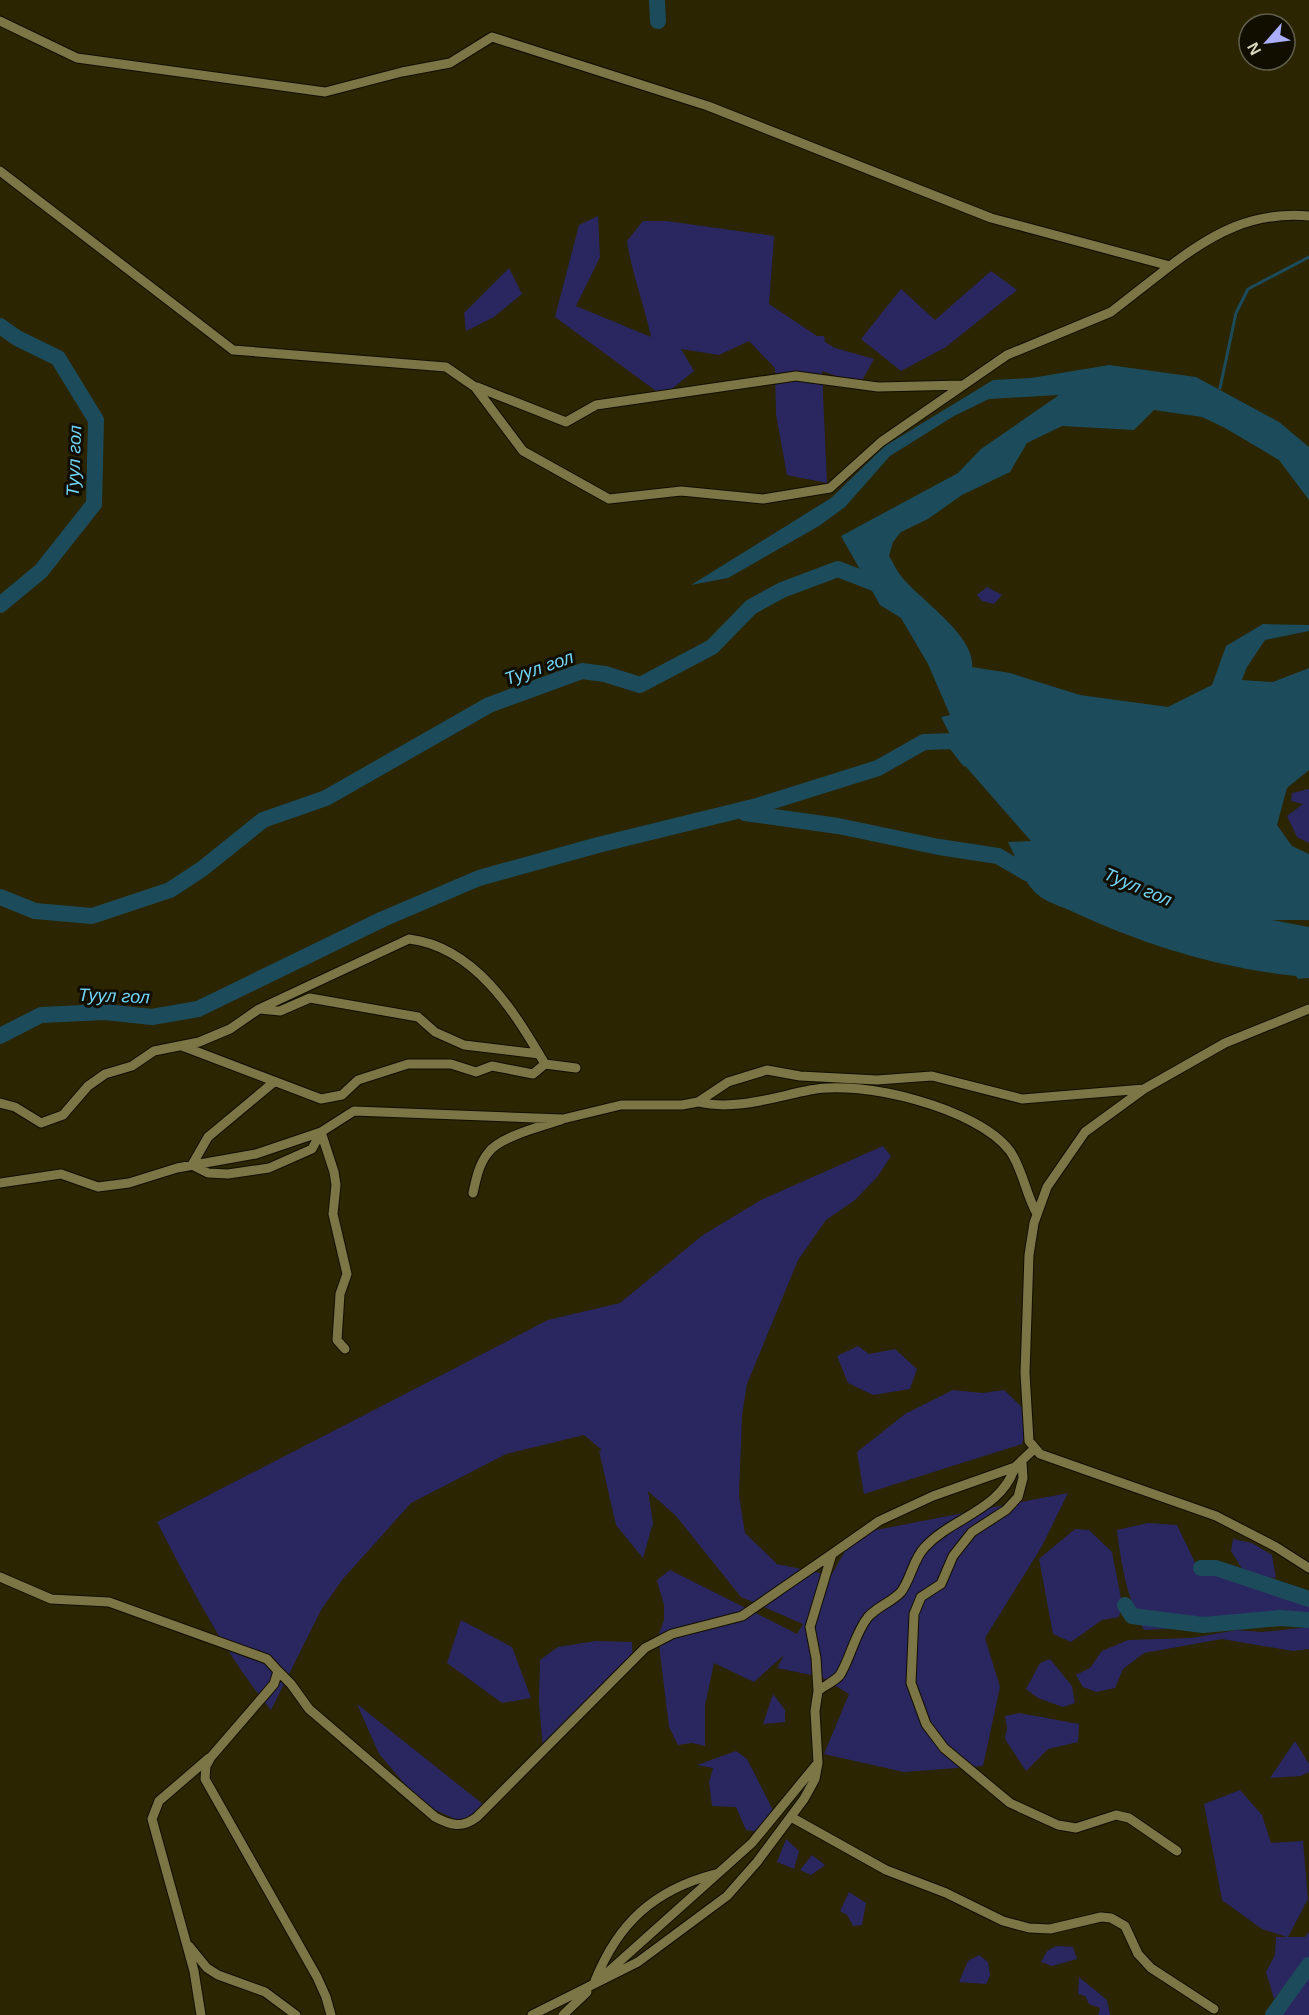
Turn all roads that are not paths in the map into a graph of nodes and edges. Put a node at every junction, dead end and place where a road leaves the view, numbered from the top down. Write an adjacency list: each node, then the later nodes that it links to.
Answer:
1 (0, 21): 4 (street)
2 (0, 171): 6 (street)
3 (1309, 216): 4 (street)
4 (1170, 266): 5 (street)
5 (964, 385): 6 (street); 6 (street)
6 (475, 387)
7 (259, 1009): 9 (street); 10 (street); 10 (street)
8 (1308, 1009): 14 (street)
9 (182, 1046): 13 (street); 15 (street)
10 (539, 1054): 11 (street)
11 (545, 1065): 12 (street); 13 (street)
12 (576, 1068)
13 (274, 1082): 19 (street)
14 (1144, 1089): 16 (street); 22 (street)
15 (0, 1102)
16 (698, 1102): 17 (street); 22 (street)
17 (563, 1119): 18 (street); 21 (street)
18 (321, 1131): 19 (street); 19 (street); 23 (street)
19 (192, 1165): 20 (street)
20 (0, 1183)
21 (473, 1192)
22 (1037, 1214): 24 (street)
23 (345, 1349)
24 (1034, 1449): 25 (street); 27 (street)
25 (1018, 1464): 26 (street); 30 (street); 34 (street)
26 (832, 1554): 29 (street); 30 (street)
27 (1309, 1568)
28 (0, 1577): 29 (street)
29 (278, 1671): 31 (street)
30 (818, 1691): 32 (street)
31 (211, 1757): 36 (street); 41 (street)
32 (818, 1763): 33 (street); 35 (street)
33 (791, 1817): 37 (street); 38 (street)
34 (1177, 1851)
35 (715, 1874): 37 (street); 37 (street)
36 (187, 1943): 39 (street); 40 (street)
37 (593, 1986): 42 (street); 43 (street)
38 (1214, 2009)
39 (201, 2015)
40 (296, 2015)
41 (331, 2015)
42 (532, 2015)
43 (563, 2015)

